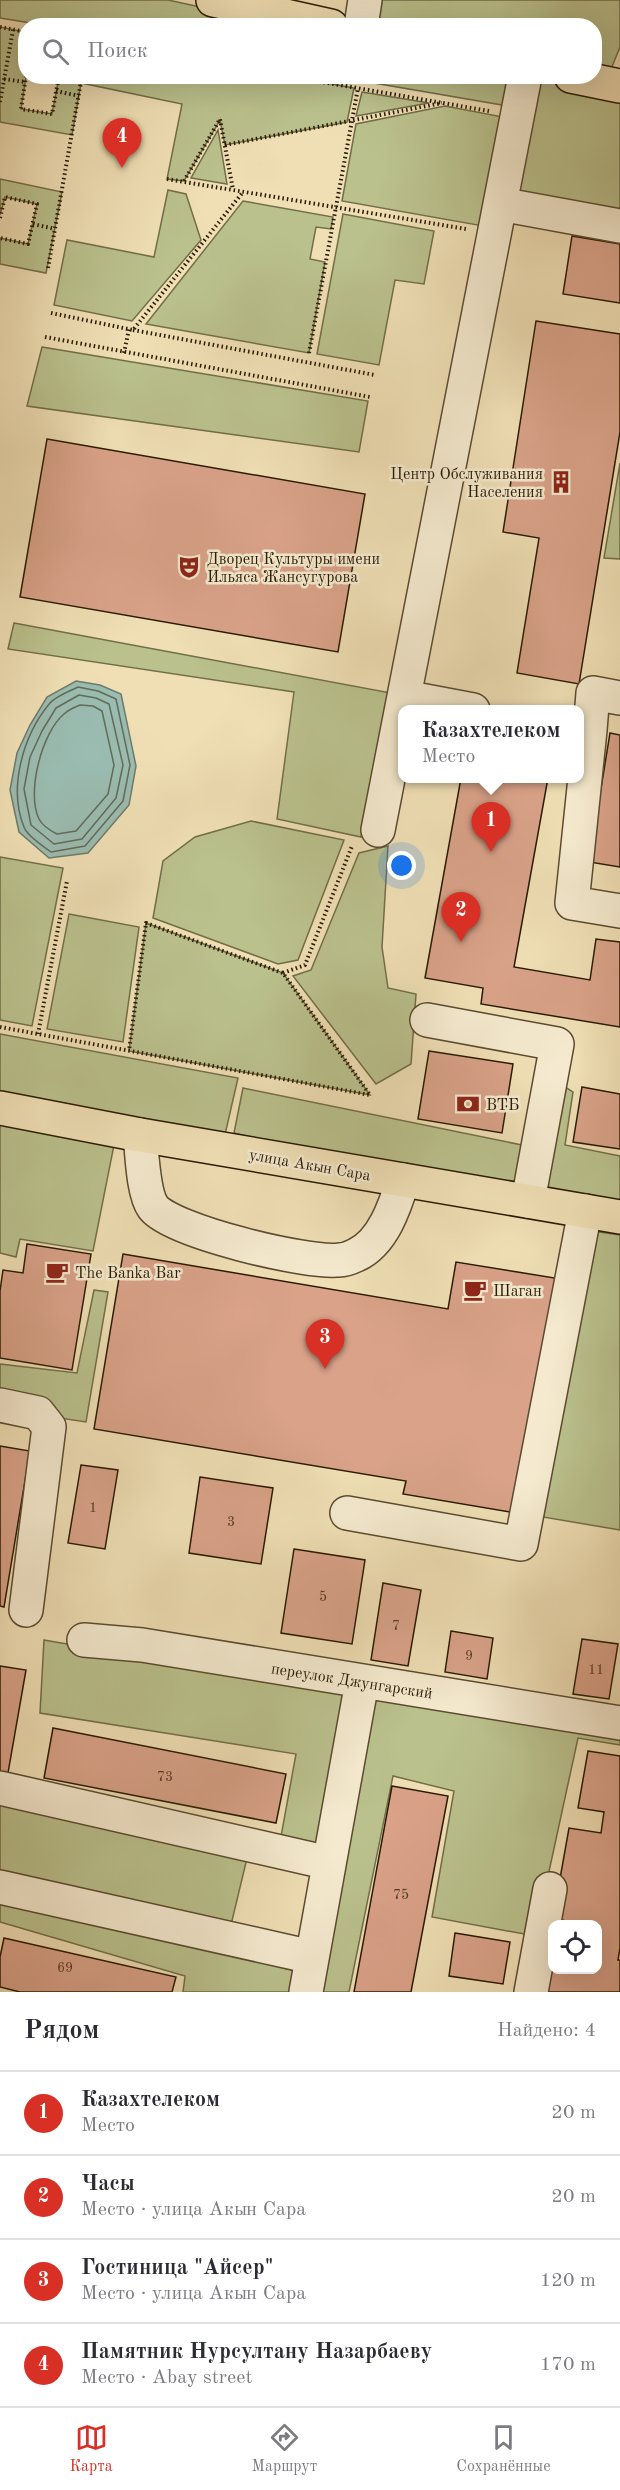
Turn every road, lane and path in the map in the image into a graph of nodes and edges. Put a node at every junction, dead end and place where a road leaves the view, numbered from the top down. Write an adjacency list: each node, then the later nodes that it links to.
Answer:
1 (213, 0): 3 (main road)
2 (365, 0): 4 (street)
3 (295, 18)
4 (362, 18)
5 (0, 27): 6 (path)
6 (13, 30): 7 (path); 8 (path)
7 (18, 31)
8 (4, 79): 9 (path); 20 (path)
9 (18, 81)
10 (602, 83): 16 (main road)
11 (25, 84): 18 (path)
12 (57, 84): 18 (path)
13 (81, 84): 19 (path)
14 (335, 84): 17 (path)
15 (523, 84): 29 (street)
16 (620, 87)
17 (358, 88): 21 (path); 23 (path)
18 (56, 91): 19 (path)
19 (79, 96): 34 (path)
20 (0, 102)
21 (443, 103): 22 (path); 23 (path)
22 (497, 112)
23 (352, 122): 24 (path); 30 (path)
24 (225, 145): 26 (path); 27 (path)
25 (167, 178): 26 (path)
26 (184, 181): 27 (path)
27 (233, 190): 28 (path)
28 (244, 191): 30 (path); 39 (path)
29 (500, 204): 33 (street); 45 (street)
30 (336, 207): 35 (path); 42 (path)
31 (0, 218): 32 (path)
32 (33, 224): 34 (path); 36 (path)
33 (620, 226)
34 (55, 228): 37 (path)
35 (475, 230)
36 (0, 238)
37 (48, 268)
38 (51, 314): 39 (path)
39 (131, 330): 41 (path); 43 (path)
40 (45, 337): 41 (path)
41 (124, 353): 44 (path)
42 (309, 353)
43 (375, 375)
44 (370, 397)
45 (404, 698): 47 (street); 48 (street)
46 (620, 698): 50 (street)
47 (402, 705)
48 (444, 705)
49 (398, 720): 52 (street)
50 (585, 729)
51 (581, 783): 54 (street)
52 (365, 838): 55 (path)
53 (67, 881): 58 (path)
54 (620, 911)
55 (283, 973): 59 (path); 59 (path)
56 (427, 1020): 63 (street)
57 (0, 1027): 58 (path)
58 (38, 1034): 59 (path)
59 (129, 1051)
60 (0, 1108): 61 (main road, улица Акын Сара)
61 (140, 1135): 62 (main road, улица Акын Сара); 62 (street)
62 (403, 1180): 63 (main road, улица Акын Сара)
63 (528, 1201): 64 (main road, улица Акын Сара)
64 (585, 1211): 65 (main road, улица Акын Сара); 67 (street)
65 (620, 1217)
66 (0, 1405): 68 (street)
67 (347, 1513)
68 (26, 1610)
69 (84, 1640): 70 (street, переулок Джунгарский)
70 (362, 1682): 71 (street, переулок Джунгарский); 73 (street)
71 (620, 1723)
72 (0, 1788): 73 (street)
73 (329, 1863): 76 (street)
74 (0, 1887): 76 (street)
75 (550, 1889): 78 (street)
76 (312, 1957): 77 (street)
77 (306, 1992)
78 (531, 1992)

